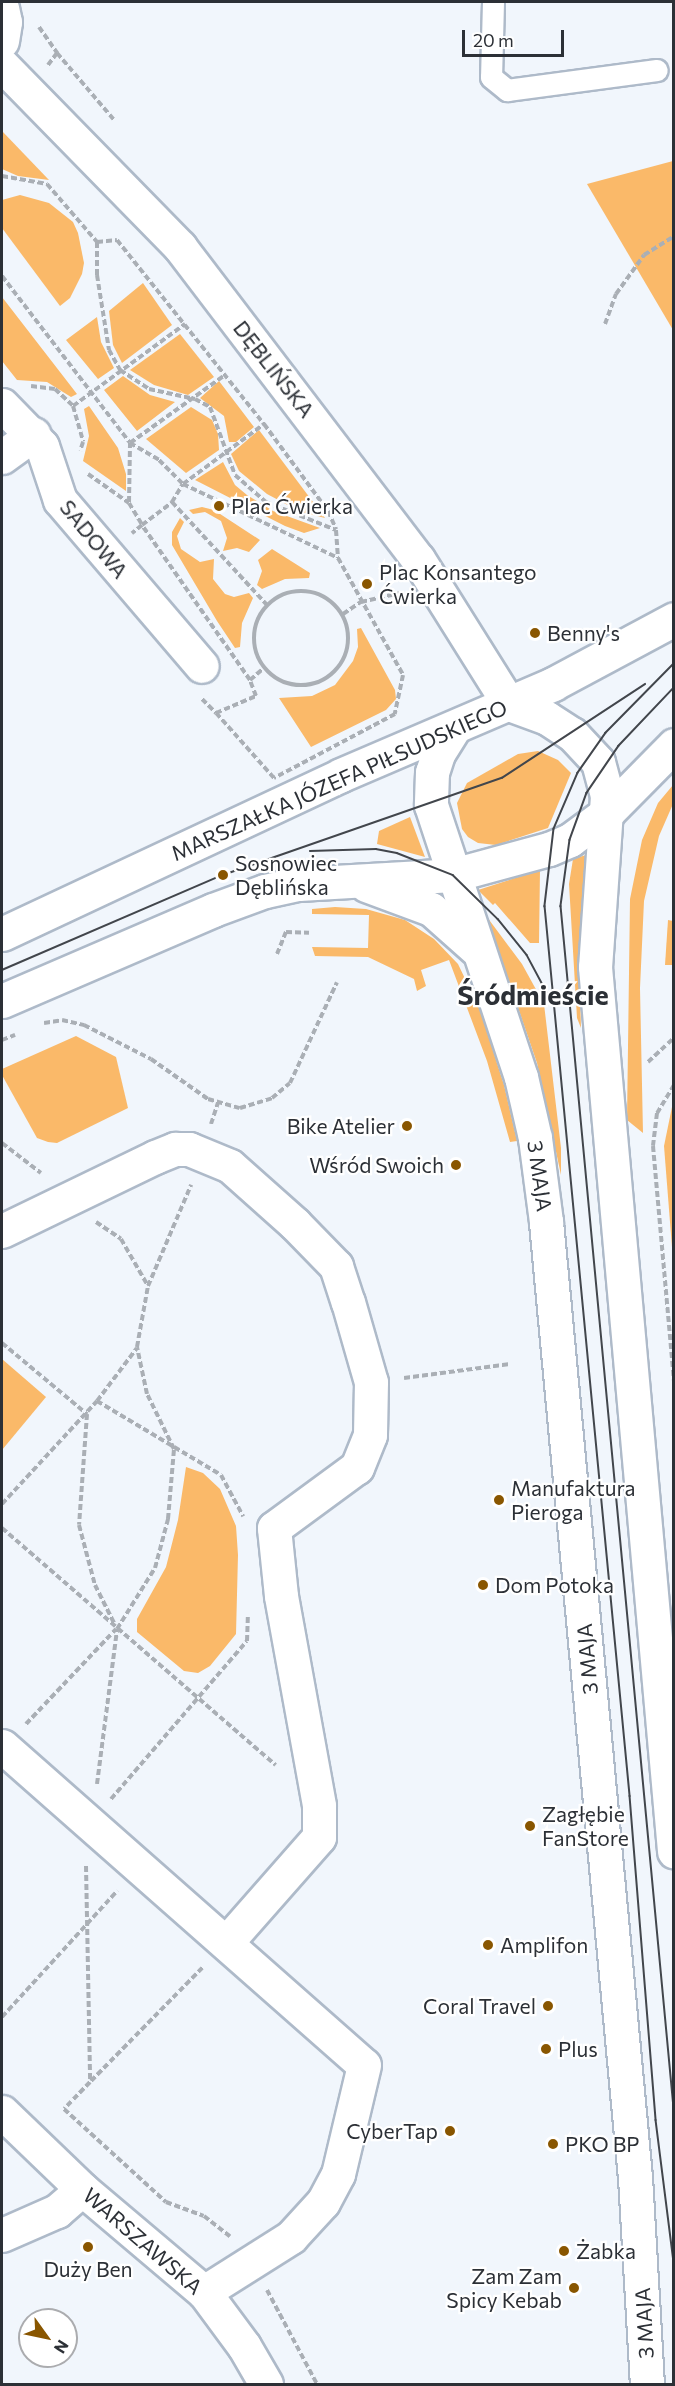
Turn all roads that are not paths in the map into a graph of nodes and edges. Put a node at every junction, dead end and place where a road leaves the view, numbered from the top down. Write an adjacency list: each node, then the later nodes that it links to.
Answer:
1 (493, 2): 5 (lane)
2 (2, 8): 3 (main road)
3 (2, 41)
4 (2, 65): 11 (main road, DĘBLIŃSKA)
5 (657, 70)
6 (2, 405): 7 (main road, SADOWA)
7 (34, 434): 8 (main road); 10 (main road, SADOWA)
8 (2, 457)
9 (674, 619): 11 (main road, MARSZAŁKA JÓZEFA PIŁSUDSKIEGO)
10 (202, 666)
11 (509, 704): 12 (main road, MARSZAŁKA JÓZEFA PIŁSUDSKIEGO); 14 (main road)
12 (454, 728): 15 (main road); 17 (main road, MARSZAŁKA JÓZEFA PIŁSUDSKIEGO)
13 (674, 745): 14 (main road)
14 (608, 812): 15 (main road); 22 (main road)
15 (453, 875): 16 (main road); 18 (main road, 3 MAJA)
16 (350, 880): 18 (main road); 19 (main road)
17 (2, 934)
18 (481, 953): 29 (main road, 3 MAJA)
19 (2, 1001)
20 (2, 1231): 23 (main road)
21 (2, 1747): 23 (main road)
22 (674, 1851)
23 (226, 1943): 27 (main road)
24 (2, 2112): 25 (main road, WARSZAWSKA)
25 (82, 2189): 26 (main road); 27 (main road, WARSZAWSKA)
26 (2, 2235)
27 (204, 2292): 28 (main road, WARSZAWSKA)
28 (266, 2385)
29 (647, 2385)

